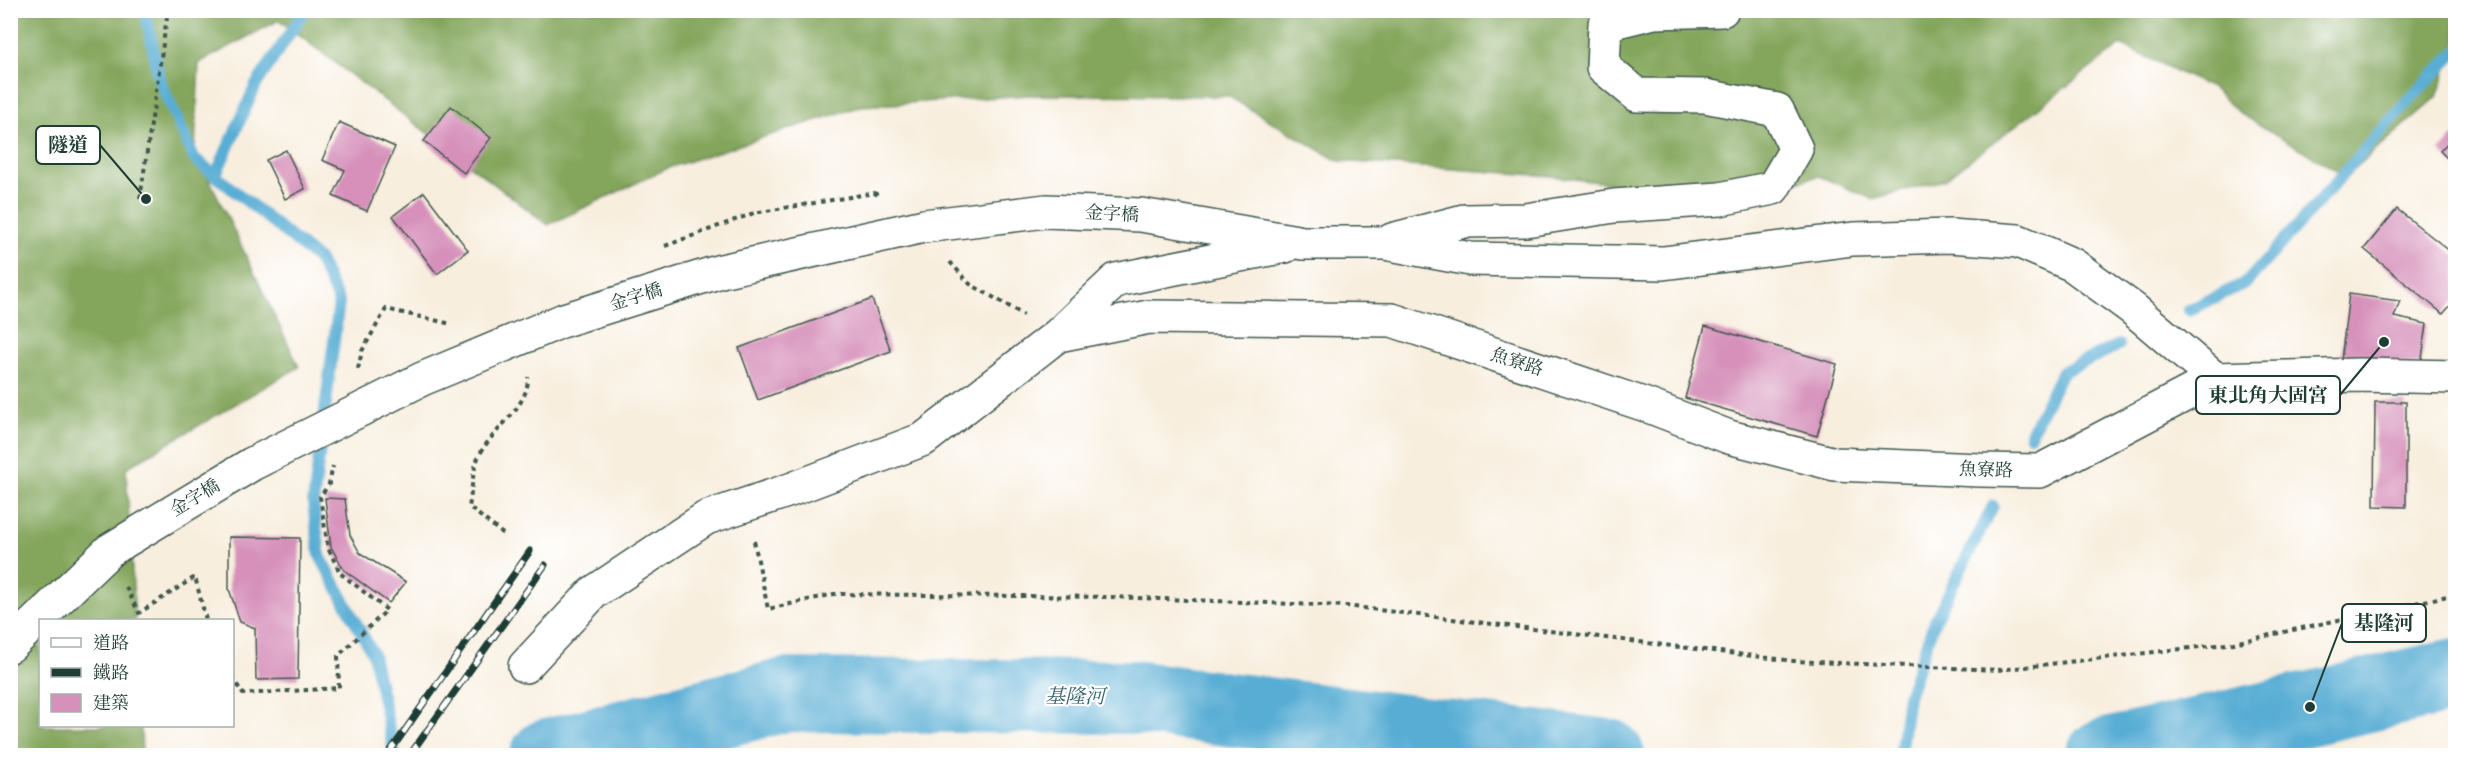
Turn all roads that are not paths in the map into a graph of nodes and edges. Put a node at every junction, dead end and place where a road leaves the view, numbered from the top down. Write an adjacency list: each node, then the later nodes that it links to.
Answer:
1 (1722, 10): 3 (street)
2 (1303, 243): 3 (street); 4 (street); 7 (street, 金字橋, bridge)
3 (1384, 243): 6 (street)
4 (1058, 335): 6 (street, 魚寮路); 8 (street)
5 (2456, 377): 6 (street, 魚寮路)
6 (2215, 379)
7 (10, 646)
8 (525, 666)

